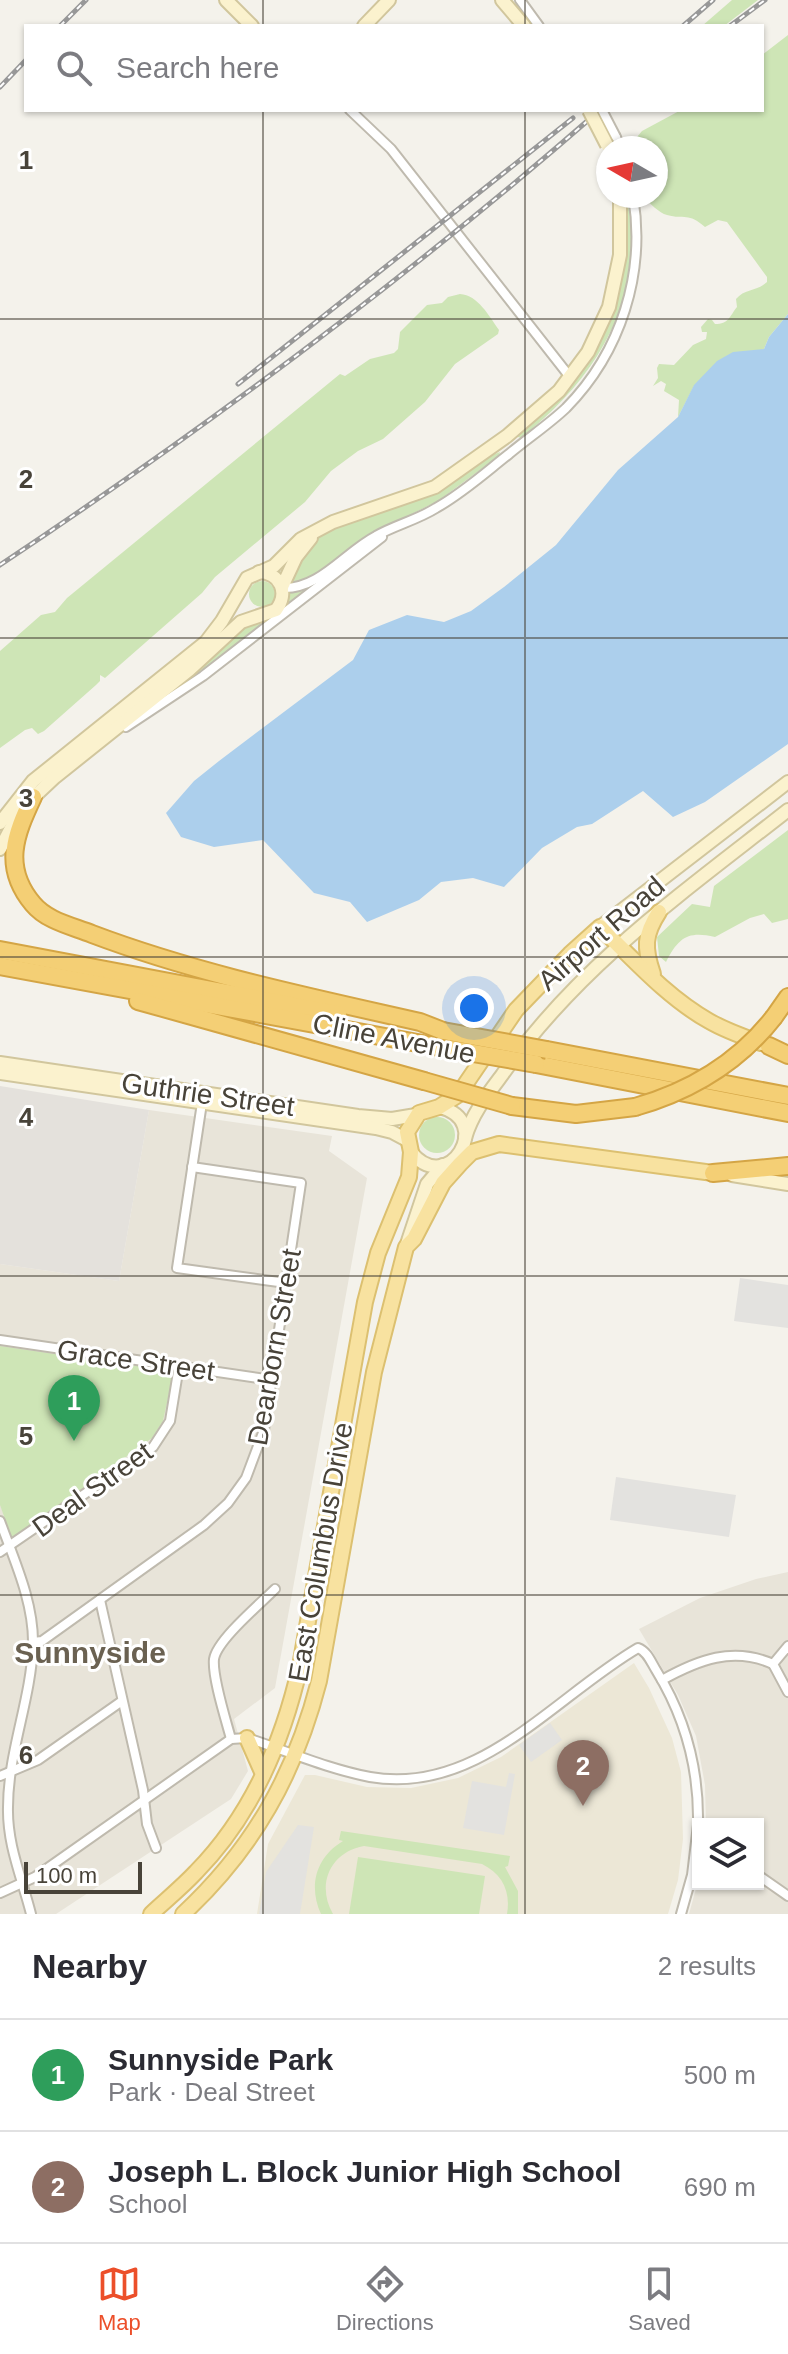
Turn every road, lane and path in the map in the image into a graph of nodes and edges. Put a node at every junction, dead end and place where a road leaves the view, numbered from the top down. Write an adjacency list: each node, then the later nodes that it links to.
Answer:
1 (226, 0): 5 (main road)
2 (389, 0): 6 (main road)
3 (502, 0): 7 (main road)
4 (520, 0): 8 (street)
5 (250, 24)
6 (366, 24)
7 (522, 24)
8 (538, 24)
9 (352, 112): 16 (street)
10 (590, 112): 12 (main road, bridge)
11 (603, 112): 13 (street, bridge)
12 (607, 136)
13 (610, 136)
14 (620, 208): 16 (main road)
15 (634, 208): 18 (street)
16 (570, 377): 17 (main road)
17 (326, 525): 19 (main road); 20 (main road)
18 (399, 526): 20 (street); 23 (street)
19 (259, 572): 20 (main road); 21 (main road)
20 (282, 588): 22 (main road)
21 (240, 591): 22 (main road); 27 (main road)
22 (262, 616): 23 (main road)
23 (85, 753): 25 (main road)
24 (788, 782): 30 (main road, Airport Road)
25 (33, 797): 28 (main road); 37 (highway)
26 (788, 810): 29 (main road, Airport Road)
27 (0, 823)
28 (0, 849)
29 (659, 912): 31 (main road, Airport Road); 35 (main road)
30 (600, 927): 31 (main road); 45 (main road, Airport Road)
31 (619, 944): 35 (main road); 48 (main road, Airport Road)
32 (0, 950): 37 (highway, Cline Avenue)
33 (0, 966): 34 (highway, Cline Avenue)
34 (44, 975): 36 (highway, bridge); 46 (highway, Cline Avenue, bridge)
35 (654, 978): 38 (main road)
36 (788, 997)
37 (443, 1031): 43 (highway, Cline Avenue, bridge)
38 (769, 1046): 39 (highway)
39 (788, 1053)
40 (0, 1063): 42 (main road, Guthrie Street)
41 (0, 1073): 42 (main road, Guthrie Street)
42 (31, 1073): 44 (main road, Guthrie Street); 47 (main road, Guthrie Street)
43 (788, 1096)
44 (202, 1103): 49 (main road, Guthrie Street); 52 (street)
45 (439, 1107): 47 (main road); 48 (main road)
46 (788, 1113)
47 (416, 1115): 49 (main road)
48 (468, 1145): 50 (main road); 53 (main road); 55 (main road)
49 (409, 1146): 50 (main road); 73 (main road, East Columbus Drive)
50 (447, 1163): 55 (main road, East Columbus Drive)
51 (788, 1166): 53 (highway)
52 (192, 1167): 56 (street, Dearborn Street); 56 (street)
53 (713, 1173): 54 (main road)
54 (788, 1184)
55 (406, 1247): 74 (main road, East Columbus Drive)
56 (286, 1283): 59 (street, Dearborn Street)
57 (0, 1340): 58 (street, Grace Street)
58 (179, 1366): 59 (street, Grace Street); 61 (street, Deal Street)
59 (272, 1380): 64 (street, Dearborn Street)
60 (0, 1521): 61 (street)
61 (9, 1547): 62 (street, Deal Street); 65 (street)
62 (0, 1552)
63 (275, 1589): 72 (street)
64 (100, 1600): 65 (street, Dearborn Street); 70 (street)
65 (33, 1642): 75 (street)
66 (788, 1646): 67 (street)
67 (773, 1664): 68 (street); 69 (street)
68 (662, 1680): 74 (street); 79 (street)
69 (788, 1692)
70 (122, 1701): 75 (street); 78 (street)
71 (247, 1738): 72 (street); 73 (street); 76 (main road)
72 (231, 1739): 78 (street)
73 (276, 1747): 74 (street); 76 (main road, East Columbus Drive)
74 (296, 1754): 88 (main road, East Columbus Drive)
75 (11, 1773): 77 (street); 83 (street)
76 (263, 1774): 87 (main road, East Columbus Drive)
77 (0, 1776)
78 (143, 1801): 80 (street); 83 (street)
79 (698, 1818)
80 (156, 1848)
81 (692, 1872): 89 (street)
82 (764, 1879): 85 (street)
83 (22, 1883): 84 (street); 86 (street)
84 (0, 1893)
85 (788, 1896)
86 (31, 1914)
87 (151, 1914)
88 (183, 1914)
89 (681, 1914)

